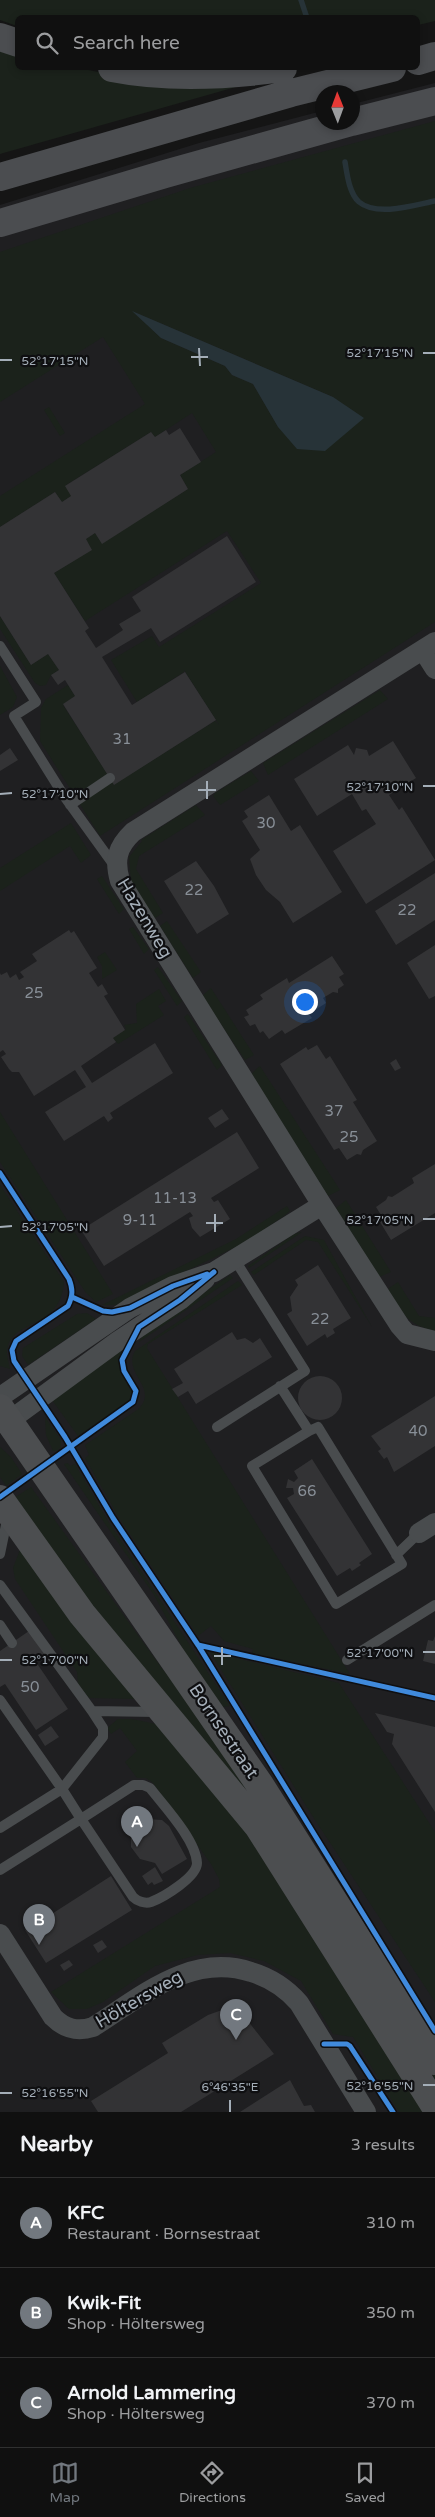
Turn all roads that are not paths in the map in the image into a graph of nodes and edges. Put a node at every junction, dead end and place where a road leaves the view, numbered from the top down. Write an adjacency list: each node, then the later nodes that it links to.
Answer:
1 (0, 37): 2 (highway)
2 (15, 42)
3 (435, 46): 4 (highway)
4 (420, 49)
5 (435, 56): 6 (highway)
6 (420, 60)
7 (131, 70): 8 (highway)
8 (263, 70)
9 (384, 70): 13 (highway)
10 (435, 102): 11 (highway)
11 (360, 120)
12 (323, 130): 14 (highway)
13 (0, 177)
14 (0, 223)
15 (0, 646): 19 (lane)
16 (429, 646): 17 (street); 20 (street, Hazenweg)
17 (435, 669)
18 (110, 778): 19 (lane)
19 (70, 805): 20 (lane)
20 (116, 869): 21 (street, Hazenweg)
21 (322, 1205): 22 (street); 23 (street, Hazenweg)
22 (234, 1260): 24 (lane); 25 (street)
23 (435, 1341)
24 (280, 1386): 26 (lane); 27 (lane)
25 (3, 1409): 45 (main road, Bornsestraat)
26 (217, 1426)
27 (309, 1432): 31 (lane); 31 (lane)
28 (4, 1505): 30 (lane); 39 (main road, Bornsestraat)
29 (427, 1528): 31 (lane)
30 (0, 1554)
31 (396, 1555)
32 (0, 1585): 38 (lane)
33 (435, 1605): 36 (lane)
34 (0, 1625): 35 (lane)
35 (12, 1643)
36 (348, 1660)
37 (0, 1700): 40 (lane)
38 (92, 1711): 39 (lane); 40 (lane)
39 (163, 1712): 46 (main road, Bornsestraat)
40 (62, 1789): 41 (lane); 42 (lane)
41 (81, 1819): 41 (lane); 43 (lane)
42 (0, 1828)
43 (0, 1870)
44 (0, 1934): 47 (street, Höltersweg)
45 (435, 2062)
46 (435, 2106)
47 (366, 2112)

